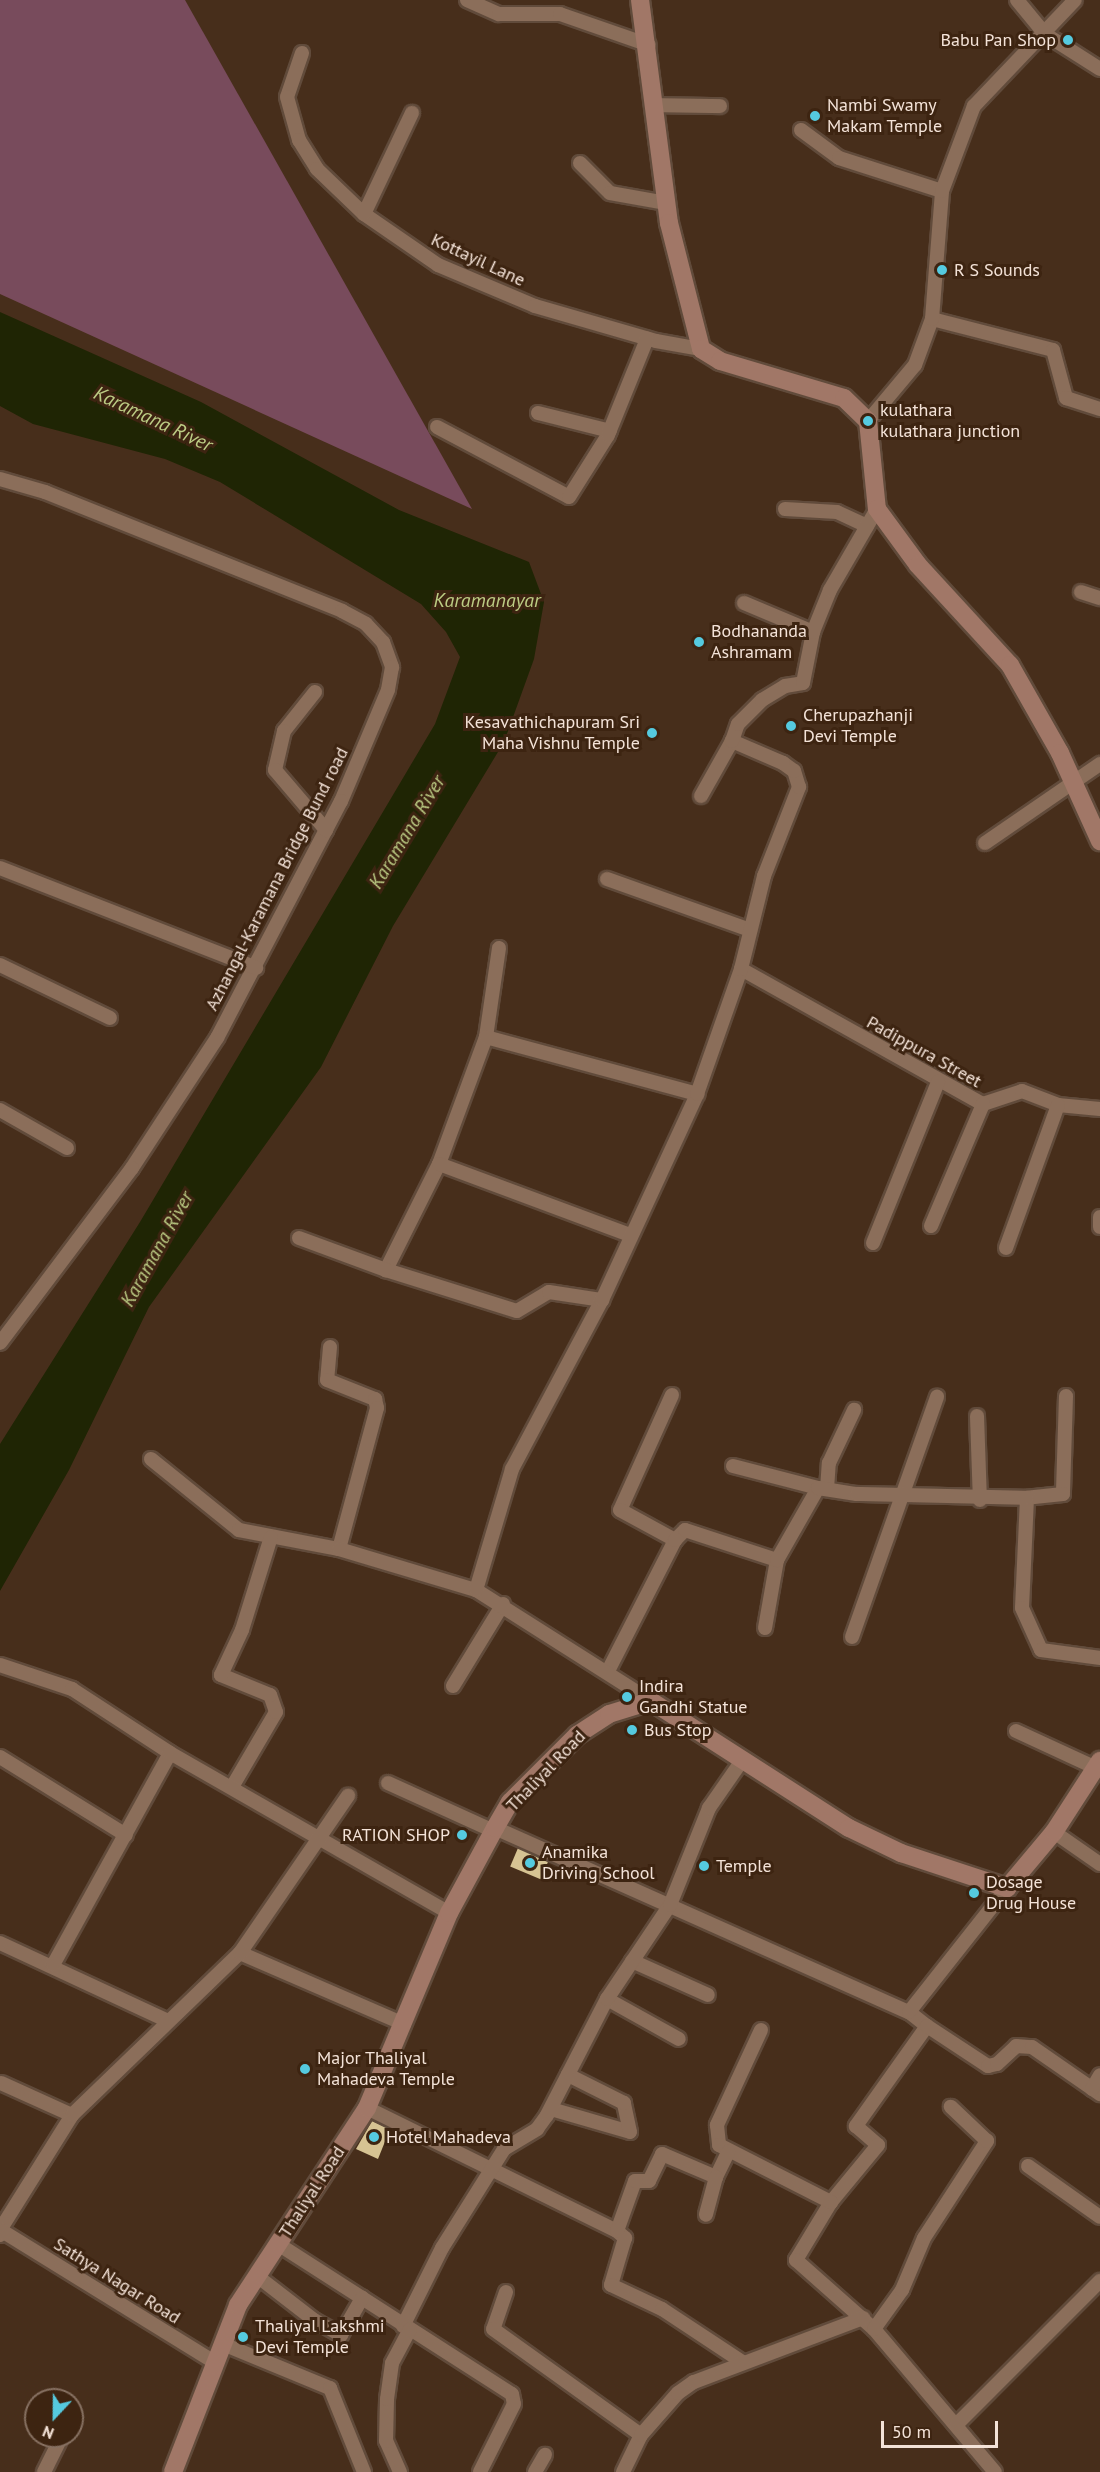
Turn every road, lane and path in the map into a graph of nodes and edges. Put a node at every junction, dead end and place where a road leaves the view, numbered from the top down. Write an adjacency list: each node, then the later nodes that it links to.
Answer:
1 (467, 0): 6 (street)
2 (640, 0): 6 (street)
3 (1017, 0): 5 (street)
4 (1075, 0): 5 (street)
5 (1045, 34): 8 (street); 14 (street)
6 (649, 45): 9 (street)
7 (302, 53): 16 (street, Kottayil Lane)
8 (1100, 69)
9 (655, 105): 10 (street); 15 (street)
10 (720, 106)
11 (412, 113): 16 (street)
12 (801, 130): 14 (street)
13 (580, 163): 15 (street)
14 (942, 191): 17 (street)
15 (666, 203): 19 (street)
16 (364, 214): 18 (street, Kottayil Lane)
17 (932, 319): 20 (street); 22 (street)
18 (647, 339): 19 (street, Kottayil Lane); 24 (street)
19 (700, 349): 22 (street)
20 (1100, 409)
21 (538, 413): 24 (street)
22 (868, 421): 27 (street)
23 (437, 427): 24 (street)
24 (610, 431)
25 (0, 479): 38 (street, Azhangal-Karamana Bridge Bund road)
26 (785, 509): 28 (street)
27 (877, 509): 28 (street); 36 (street)
28 (867, 526): 32 (street)
29 (1081, 592): 30 (street)
30 (1100, 598)
31 (744, 603): 32 (street)
32 (813, 632): 34 (street)
33 (315, 693): 38 (street)
34 (732, 741): 37 (street); 43 (street)
35 (1100, 764): 36 (street)
36 (1072, 780): 39 (street); 40 (street)
37 (701, 796)
38 (326, 830): 46 (street, Azhangal-Karamana Bridge Bund road)
39 (1100, 841)
40 (985, 843)
41 (0, 868): 46 (street)
42 (607, 879): 43 (street)
43 (750, 930): 47 (street)
44 (498, 948): 49 (street)
45 (0, 965): 48 (street)
46 (256, 968): 67 (street, Azhangal-Karamana Bridge Bund road)
47 (741, 969): 50 (street, Padippura Street); 51 (street)
48 (110, 1018)
49 (486, 1037): 51 (street); 57 (street)
50 (938, 1082): 52 (street, Padippura Street); 63 (street)
51 (697, 1094): 61 (street)
52 (982, 1104): 53 (street, Padippura Street); 59 (street)
53 (1058, 1105): 54 (street, Padippura Street); 64 (street)
54 (1100, 1108)
55 (0, 1110): 56 (street)
56 (67, 1148)
57 (439, 1164): 61 (street); 65 (street)
58 (1100, 1217): 60 (street)
59 (931, 1226)
60 (1100, 1227)
61 (630, 1235): 66 (street)
62 (299, 1238): 65 (street)
63 (873, 1243)
64 (1006, 1248)
65 (386, 1270): 66 (street)
66 (602, 1300): 84 (street)
67 (2, 1336)
68 (330, 1347): 82 (street)
69 (672, 1395): 81 (street)
70 (1066, 1396): 78 (street)
71 (937, 1397): 77 (street)
72 (854, 1410): 76 (street)
73 (977, 1416): 79 (street)
74 (151, 1458): 80 (street)
75 (733, 1466): 76 (street)
76 (823, 1489): 77 (street); 83 (street)
77 (901, 1494): 79 (street); 87 (street)
78 (1027, 1498): 79 (street); 88 (street)
79 (980, 1500)
80 (271, 1537): 82 (street); 99 (street)
81 (675, 1540): 83 (street); 90 (street)
82 (339, 1549): 84 (street)
83 (777, 1560): 86 (street)
84 (476, 1590): 85 (street)
85 (503, 1604): 90 (street); 91 (street)
86 (765, 1628)
87 (852, 1637)
88 (1100, 1658)
89 (0, 1665): 94 (street)
90 (608, 1671): 92 (street)
91 (453, 1686)
92 (651, 1701): 96 (street); 101 (street, Thaliyal Road)
93 (1016, 1731): 97 (street)
94 (170, 1753): 99 (street); 103 (street)
95 (0, 1757): 103 (street)
96 (742, 1759): 106 (street); 107 (street)
97 (1098, 1765): 102 (street)
98 (388, 1783): 101 (street)
99 (232, 1788): 104 (street)
100 (348, 1796): 104 (street)
101 (495, 1829): 107 (street); 108 (street, Thaliyal Road)
102 (1054, 1832): 105 (street); 106 (street)
103 (126, 1835): 112 (street)
104 (320, 1838): 108 (street); 110 (street)
105 (1100, 1864)
106 (1007, 1888): 115 (street)
107 (670, 1905): 111 (street); 115 (street)
108 (449, 1913): 117 (street, Thaliyal Road)
109 (0, 1943): 112 (street)
110 (240, 1953): 116 (street); 117 (street)
111 (632, 1961): 113 (street); 114 (street)
112 (53, 1965): 116 (street)
113 (708, 1995)
114 (607, 1999): 120 (street); 121 (street)
115 (909, 2012): 118 (street)
116 (168, 2021): 128 (street)
117 (404, 2024): 126 (street, Thaliyal Road)
118 (927, 2026): 124 (street); 133 (street)
119 (761, 2030): 129 (street)
120 (679, 2039)
121 (568, 2075): 127 (street); 127 (street)
122 (1100, 2075): 124 (street)
123 (1, 2082): 128 (street)
124 (1096, 2092)
125 (951, 2107): 145 (street)
126 (367, 2108): 131 (street); 138 (street, Thaliyal Road)
127 (551, 2109): 131 (street)
128 (72, 2115): 137 (street)
129 (728, 2152): 132 (street); 133 (street)
130 (1028, 2166): 135 (street)
131 (492, 2167): 136 (street); 144 (street)
132 (716, 2178): 134 (street); 136 (street)
133 (831, 2202): 143 (street)
134 (706, 2215)
135 (1100, 2217)
136 (618, 2231): 147 (street)
137 (1, 2232): 148 (street, Sathya Nagar Road)
138 (278, 2244): 139 (street, Thaliyal Road); 142 (street)
139 (257, 2276): 142 (street); 146 (street, Thaliyal Road)
140 (1100, 2281): 149 (street)
141 (506, 2292): 150 (street)
142 (362, 2298): 144 (street)
143 (863, 2318): 145 (street); 147 (street)
144 (406, 2328): 156 (street); 157 (street)
145 (874, 2329): 149 (street)
146 (223, 2344): 148 (street, Thaliyal Road); 155 (street)
147 (741, 2361): 150 (street)
148 (216, 2363): 154 (street, Thaliyal Road)
149 (956, 2425): 160 (street)
150 (641, 2435): 159 (street)
151 (56, 2448): 153 (street)
152 (545, 2455): 158 (street)
153 (44, 2472)
154 (173, 2472)
155 (364, 2472)
156 (400, 2472)
157 (481, 2472)
158 (535, 2472)
159 (623, 2472)
160 (995, 2472)

